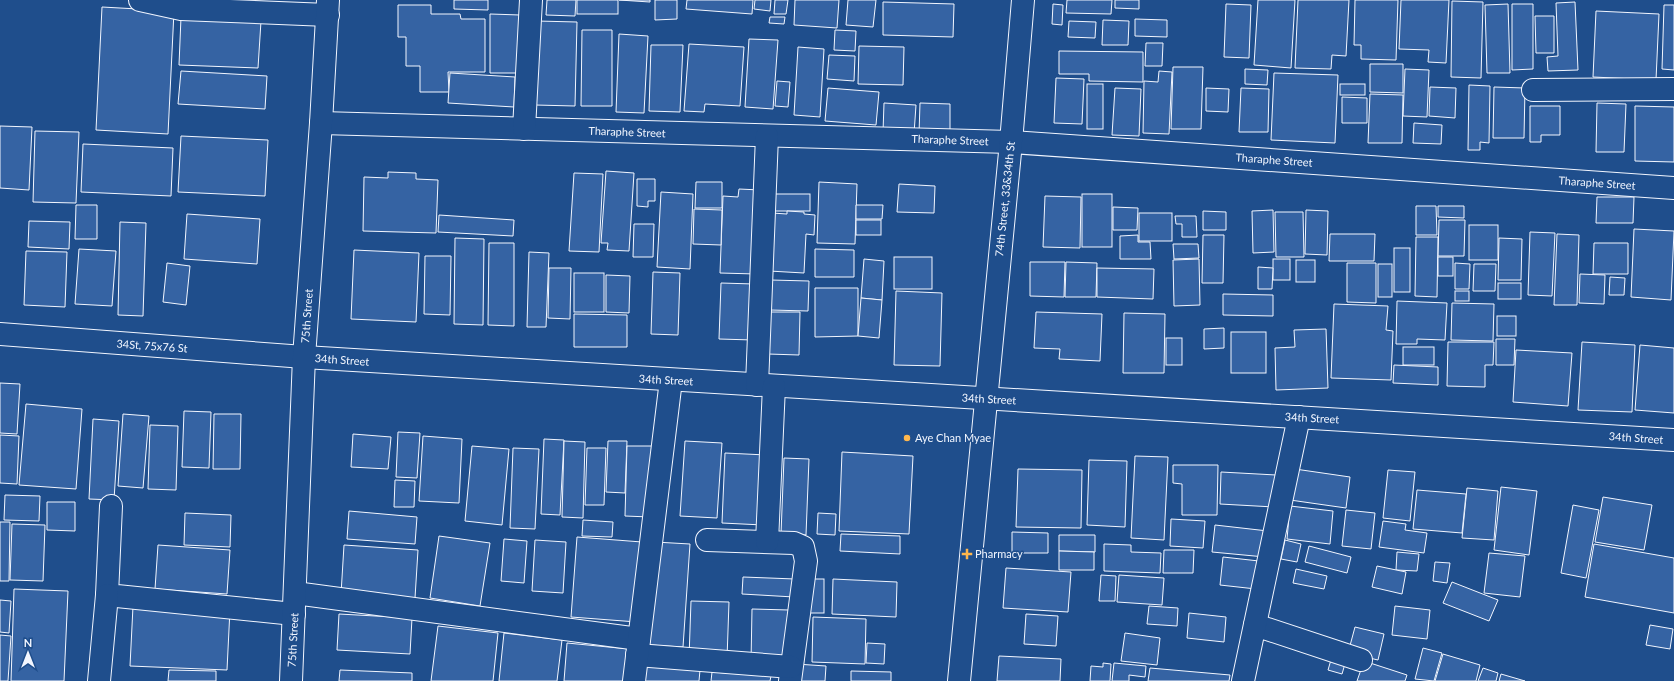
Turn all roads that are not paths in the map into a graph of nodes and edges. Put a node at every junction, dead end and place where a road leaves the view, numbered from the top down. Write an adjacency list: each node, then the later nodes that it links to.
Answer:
1 (140, 0): 4 (street)
2 (531, 0): 8 (street)
3 (1023, 0): 10 (street, 74th Street, 33&34th St)
4 (328, 8): 7 (street, 75th Street)
5 (1674, 89): 6 (street)
6 (1533, 90)
7 (322, 123): 8 (street, Tharaphe Street); 13 (street, 75th Street)
8 (524, 129): 9 (street, Tharaphe Street)
9 (768, 136): 10 (street, Tharaphe Street); 15 (street)
10 (1011, 142): 11 (street, Tharaphe Street); 16 (street, 74th Street, 33&34th St)
11 (1674, 188)
12 (0, 334): 13 (street, 34St, 75x76 St)
13 (304, 358): 14 (street, 34th Street); 23 (street, 75th Street)
14 (671, 380): 15 (street, 34th Street); 25 (street)
15 (766, 385): 16 (street, 34th Street); 21 (street)
16 (985, 398): 17 (street, 34th Street); 31 (street, 74th Street, 33&34th St)
17 (1299, 417): 18 (street, 34th Street); 24 (street)
18 (1674, 440)
19 (110, 506): 22 (street)
20 (708, 540): 21 (street)
21 (768, 542): 27 (street)
22 (107, 595): 23 (street); 28 (street)
23 (295, 604): 25 (street); 29 (street, 75th Street)
24 (1256, 625): 26 (street); 32 (street)
25 (638, 647): 27 (street); 30 (street)
26 (1360, 660)
27 (790, 674)
28 (99, 681)
29 (291, 681)
30 (634, 681)
31 (959, 681)
32 (1243, 681)

